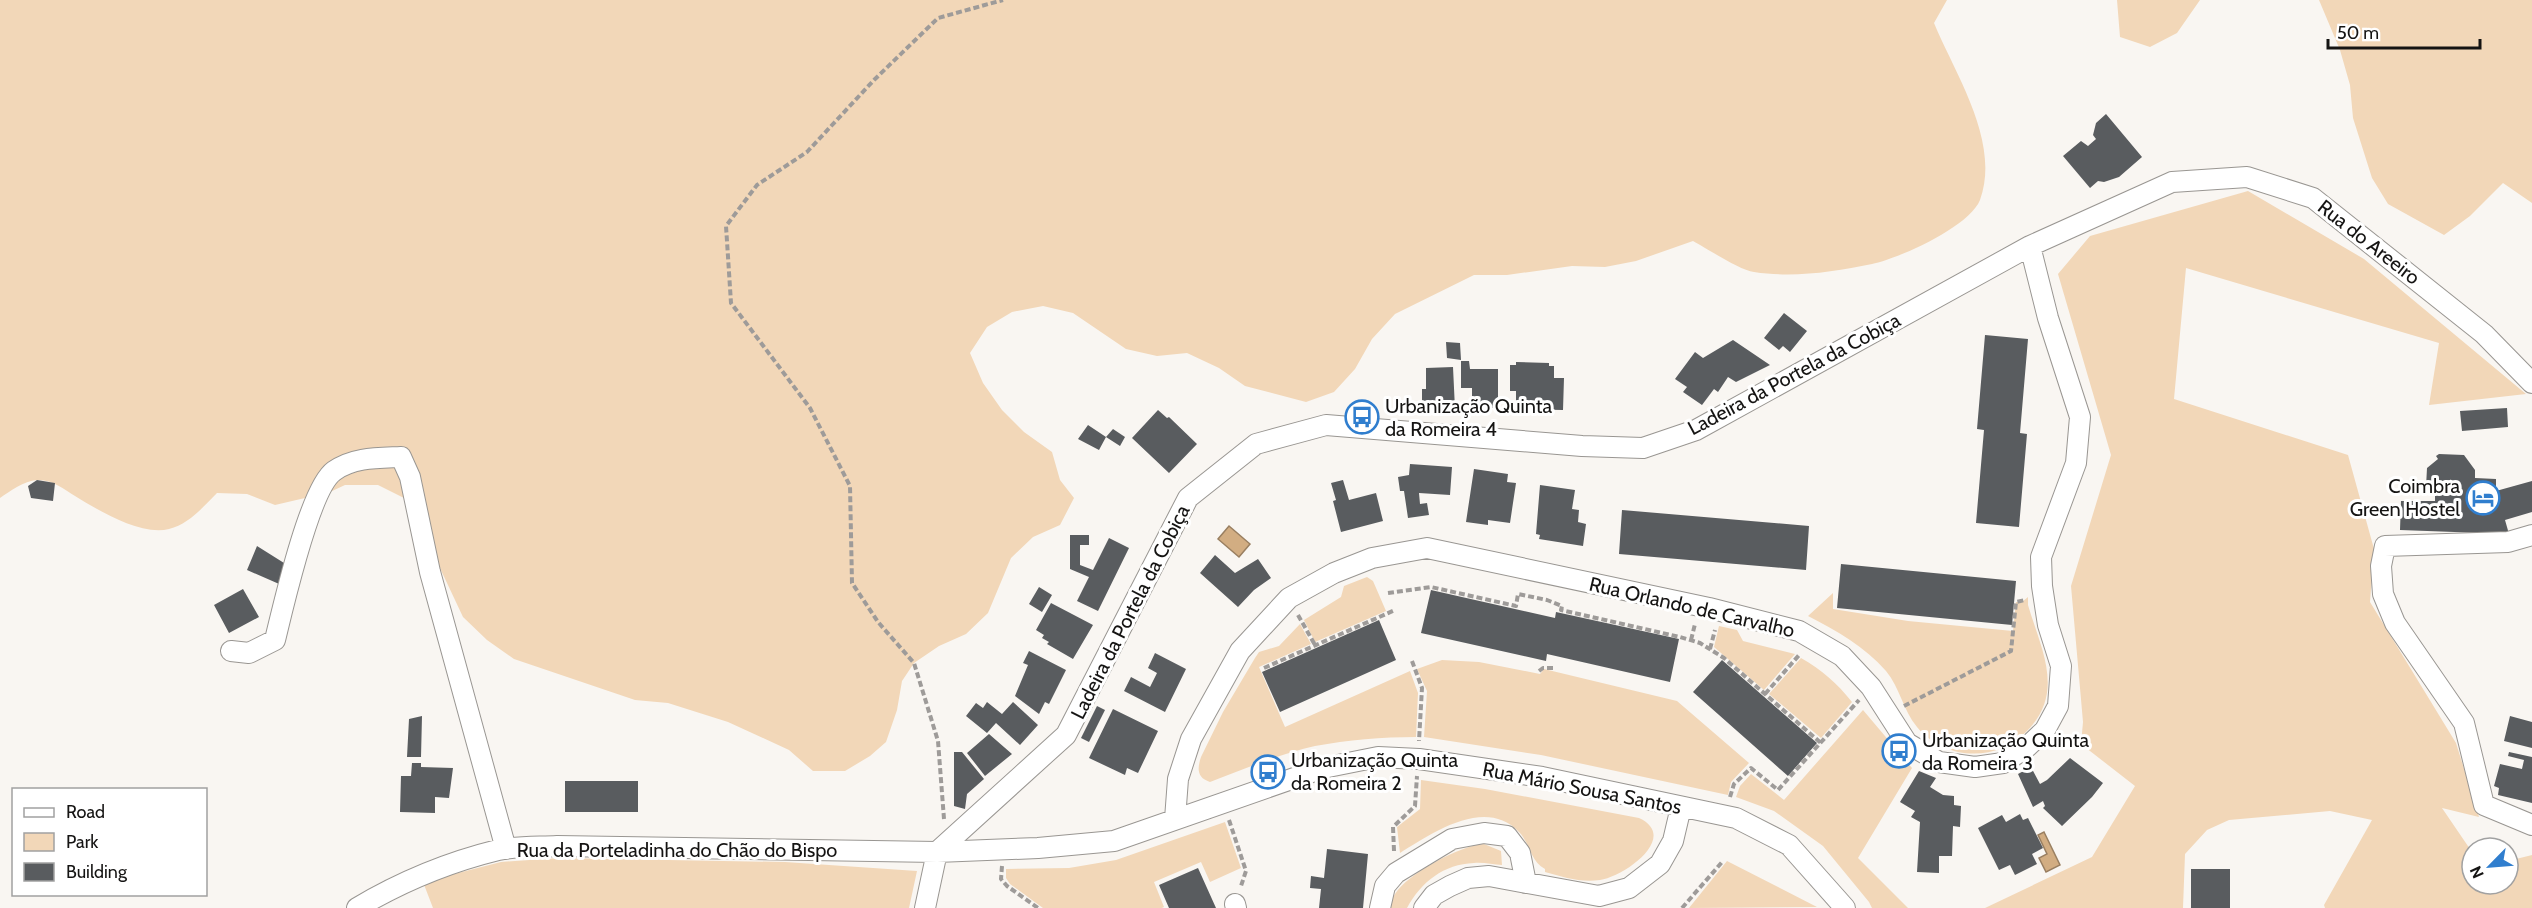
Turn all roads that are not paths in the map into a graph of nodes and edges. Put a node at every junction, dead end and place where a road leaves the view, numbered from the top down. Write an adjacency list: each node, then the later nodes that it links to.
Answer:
1 (2172, 182): 2 (street, Ladeira da Portela da Cobiça); 3 (street, Rua do Areeiro)
2 (2030, 246): 7 (street, Rua Orlando de Carvalho); 10 (street, Ladeira da Portela da Cobiça)
3 (2532, 383)
4 (2532, 535): 8 (street)
5 (231, 651): 9 (street)
6 (1681, 807): 7 (street, Rua Mário Sousa Santos); 11 (street); 16 (street, Rua Mário Sousa Santos)
7 (1175, 819): 10 (street, Rua Mário Sousa Santos)
8 (2532, 825)
9 (506, 849): 10 (street, Rua da Porteladinha do Chão do Bispo); 12 (street, Rua da Porteladinha do Chão do Bispo)
10 (937, 852): 13 (street)
11 (1526, 883): 14 (street); 15 (street)
12 (357, 908)
13 (925, 908)
14 (1380, 908)
15 (1424, 908)
16 (1845, 908)

